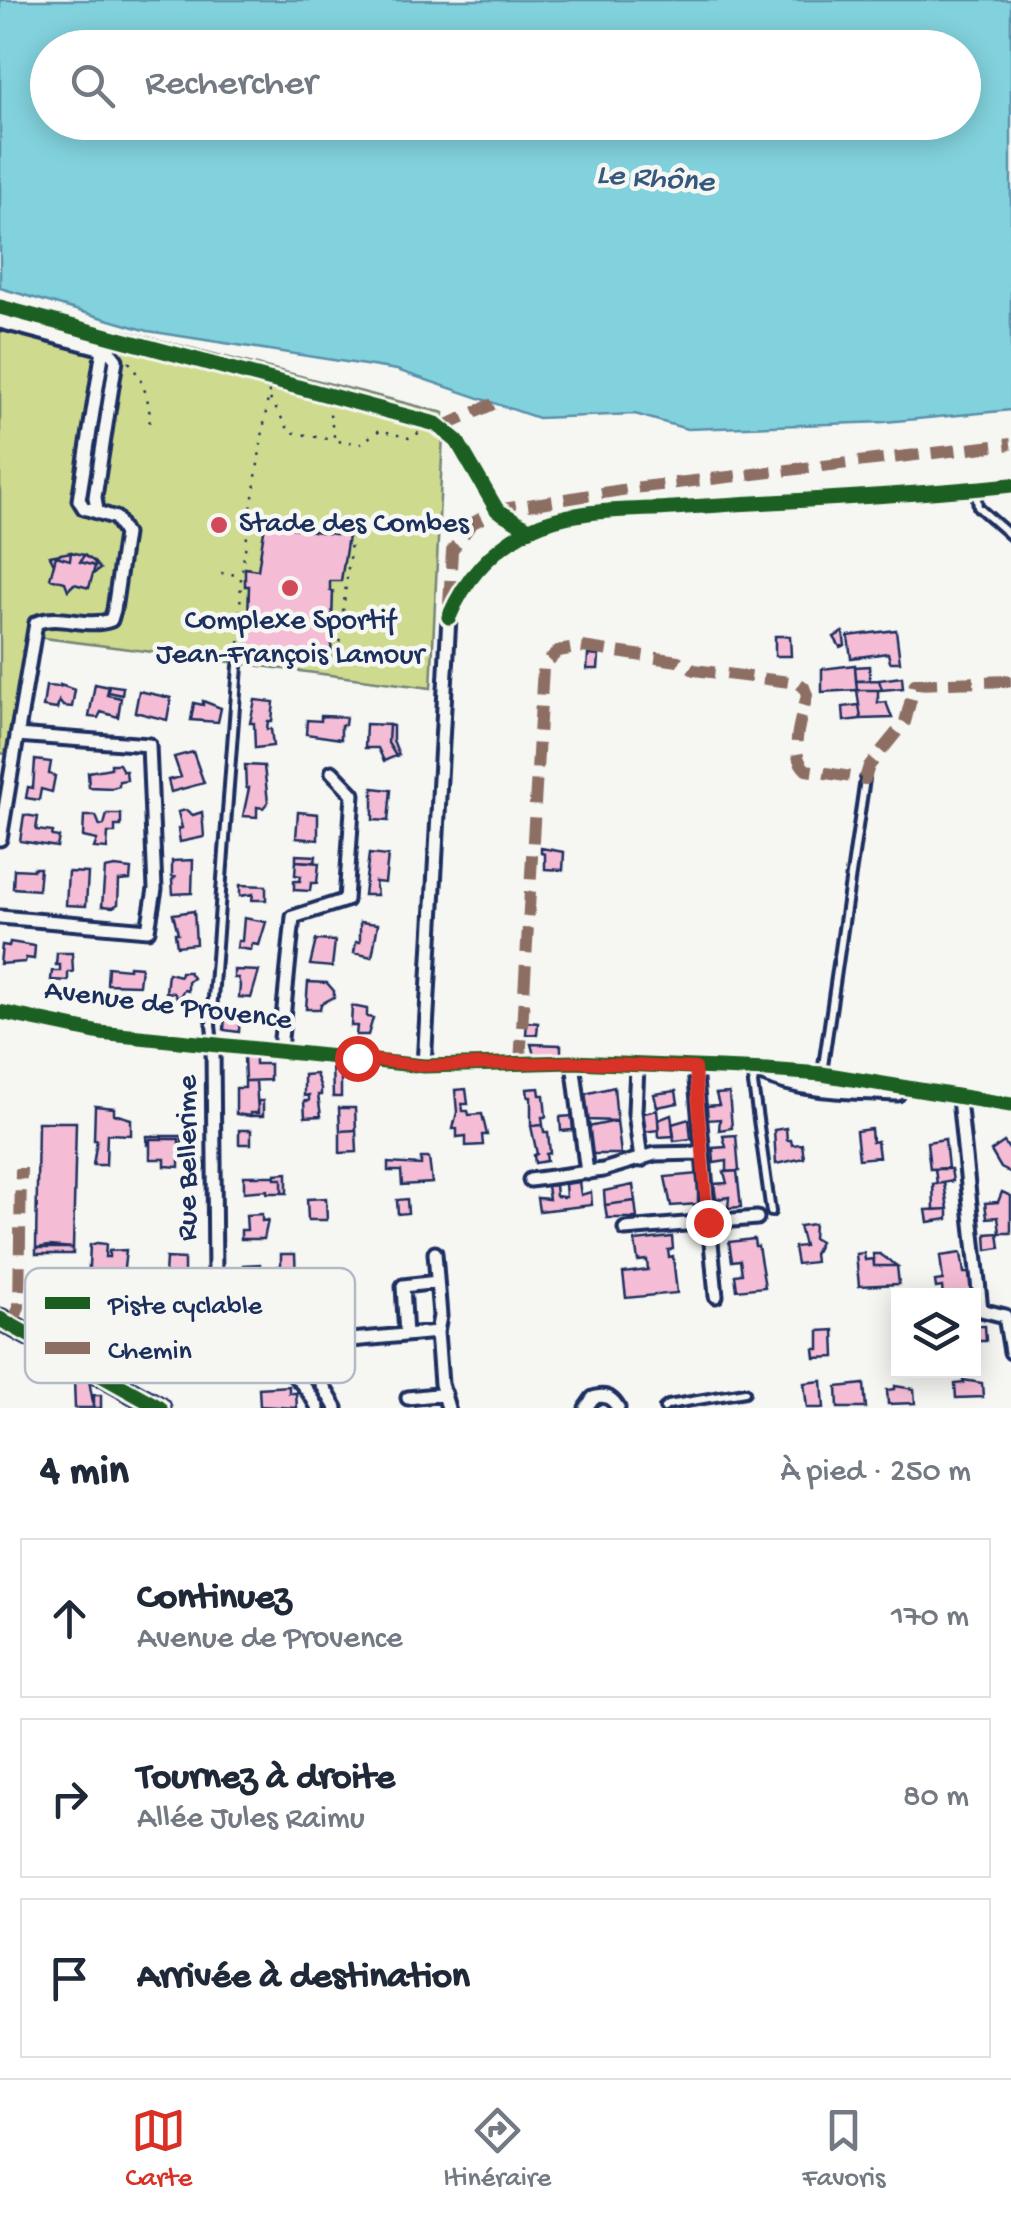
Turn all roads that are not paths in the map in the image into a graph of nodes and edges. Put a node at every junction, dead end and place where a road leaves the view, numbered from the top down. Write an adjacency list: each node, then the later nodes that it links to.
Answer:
1 (0, 322): 2 (street)
2 (103, 348): 5 (street); 5 (street)
3 (1011, 486): 4 (street)
4 (976, 489): 6 (lane); 17 (street)
5 (98, 511): 8 (street)
6 (1011, 536)
7 (238, 666): 14 (lane)
8 (17, 736): 11 (street); 12 (street)
9 (332, 772): 15 (street)
10 (865, 779): 21 (lane)
11 (0, 840)
12 (0, 916)
13 (0, 1012): 14 (street, Avenue de Provence)
14 (213, 1046): 15 (street, Avenue de Provence); 34 (street, Rue Bellerime)
15 (280, 1049): 17 (street, Avenue de Provence)
16 (573, 1062): 17 (street, Avenue de Provence); 18 (street, Avenue de Provence); 27 (street)
17 (424, 1066)
18 (637, 1066): 19 (street, Avenue de Provence); 26 (street)
19 (695, 1068): 20 (street, Avenue de Provence); 25 (street)
20 (752, 1071): 21 (street); 22 (street); 29 (lane)
21 (822, 1074): 22 (street)
22 (924, 1092): 23 (street)
23 (959, 1099): 24 (street); 42 (street)
24 (1011, 1105)
25 (702, 1153): 26 (street); 31 (street)
26 (641, 1160): 27 (street)
27 (587, 1173): 28 (street)
28 (530, 1180)
29 (772, 1212)
30 (757, 1218): 31 (street)
31 (708, 1222): 32 (street); 36 (street)
32 (625, 1229)
33 (435, 1253): 35 (street)
34 (215, 1268)
35 (437, 1282): 38 (street); 40 (street)
36 (716, 1296)
37 (0, 1319): 39 (main road)
38 (437, 1332): 40 (street); 47 (street)
39 (25, 1333)
40 (406, 1335): 41 (street)
41 (355, 1340)
42 (1011, 1352)
43 (115, 1383): 49 (main road)
44 (300, 1383): 50 (street, Rue Bellerime)
45 (322, 1383): 51 (street)
46 (745, 1392): 55 (lane)
47 (444, 1394): 48 (street); 52 (street)
48 (408, 1398)
49 (160, 1408)
50 (318, 1408)
51 (336, 1408)
52 (448, 1408)
53 (586, 1408): 54 (street)
54 (618, 1408)
55 (664, 1408)

